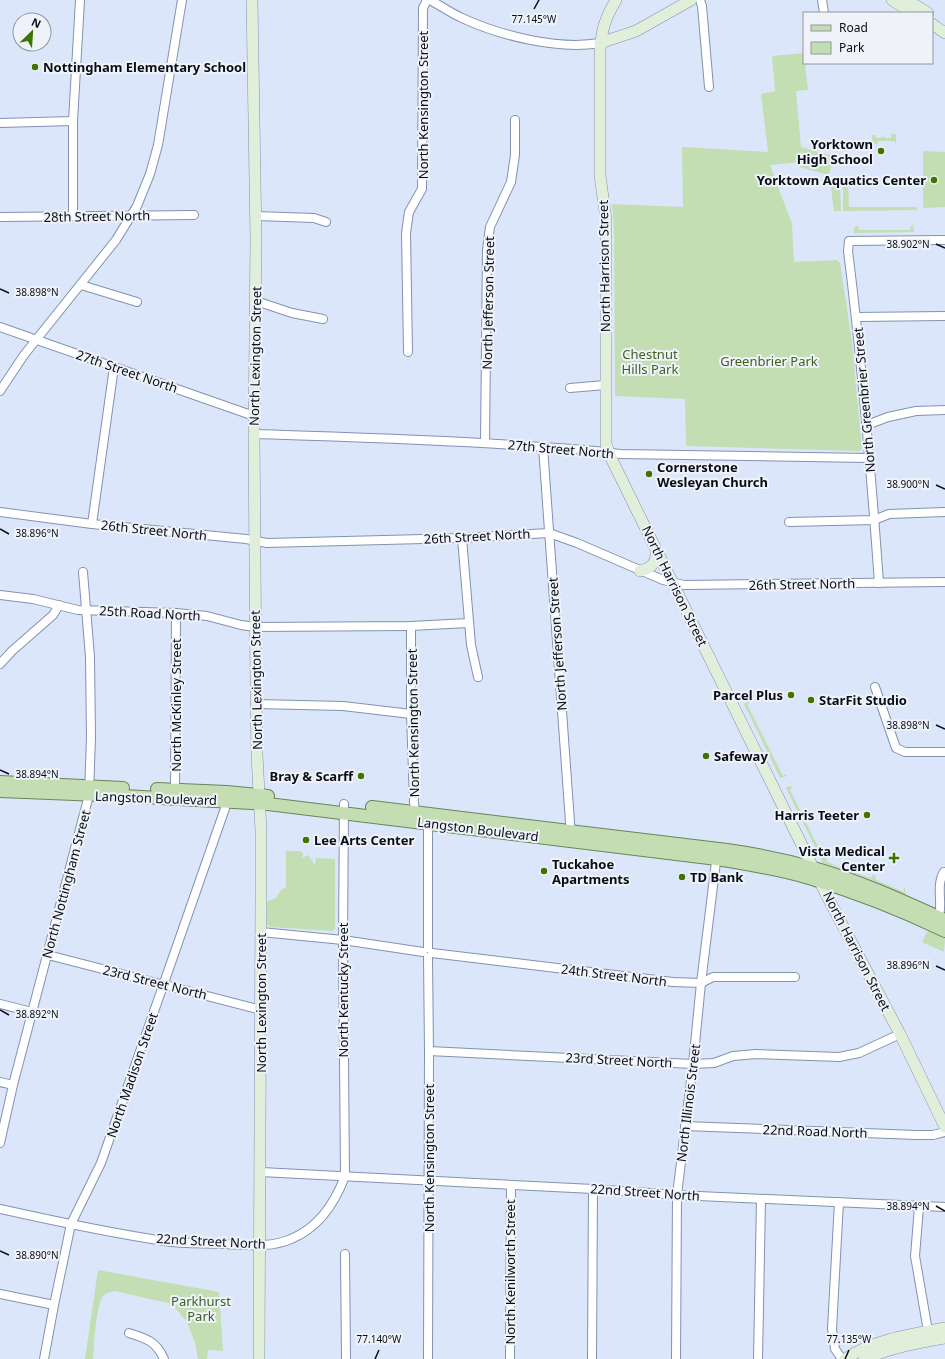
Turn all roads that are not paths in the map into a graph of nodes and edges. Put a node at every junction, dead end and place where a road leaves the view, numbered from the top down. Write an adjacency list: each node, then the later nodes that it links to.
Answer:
1 (80, 0): 21 (street)
2 (182, 0): 25 (street)
3 (252, 0): 26 (street, North Lexington Street)
4 (428, 0): 18 (street); 38 (street, North Kensington Street)
5 (616, 0): 18 (street, North Harrison Street)
6 (691, 0): 18 (street)
7 (700, 0): 19 (street)
8 (822, 0): 11 (street)
9 (892, 0): 12 (street)
10 (907, 0): 13 (street)
11 (824, 12)
12 (911, 12)
13 (926, 12)
14 (933, 17): 15 (street)
15 (945, 24)
16 (933, 25): 17 (street)
17 (945, 33)
18 (600, 43): 40 (street, North Harrison Street)
19 (709, 87)
20 (515, 120): 47 (street, North Jefferson Street)
21 (73, 121): 22 (street); 24 (street)
22 (0, 123)
23 (194, 215): 25 (street, 28th Street North)
24 (73, 216): 25 (street, 28th Street North); 27 (street, 28th Street North)
25 (132, 216): 30 (street)
26 (256, 216): 28 (street); 31 (street, North Lexington Street)
27 (0, 217)
28 (326, 222)
29 (945, 240): 34 (street, North Greenbrier Street)
30 (81, 285): 32 (street); 37 (street)
31 (256, 301): 35 (street); 44 (street, North Lexington Street)
32 (137, 302)
33 (945, 316): 34 (street)
34 (856, 317): 45 (street, North Greenbrier Street)
35 (323, 320)
36 (0, 327): 37 (street, 27th Street North)
37 (37, 339): 39 (street, 27th Street North); 42 (street)
38 (408, 352)
39 (114, 367): 44 (street, 27th Street North); 55 (street)
40 (605, 385): 41 (street); 49 (street, North Harrison Street)
41 (570, 388)
42 (0, 391)
43 (945, 410): 45 (street)
44 (254, 416): 46 (street, North Lexington Street)
45 (867, 425): 50 (street, North Greenbrier Street)
46 (254, 434): 47 (street, 27th Street North); 58 (street, North Lexington Street)
47 (485, 443): 48 (street, 27th Street North)
48 (543, 447): 49 (street, 27th Street North); 56 (street, North Jefferson Street)
49 (609, 452): 50 (street, 27th Street North); 59 (street, North Harrison Street)
50 (869, 458): 53 (street, North Greenbrier Street)
51 (0, 512): 55 (street, 26th Street North)
52 (945, 512): 53 (street)
53 (874, 520): 54 (street); 64 (street, North Greenbrier Street)
54 (789, 522)
55 (92, 524): 58 (street, 26th Street North)
56 (549, 533): 57 (street, 26th Street North); 60 (street, 26th Street North); 87 (street, North Jefferson Street)
57 (462, 538): 58 (street, 26th Street North); 69 (street)
58 (255, 541): 71 (street, North Lexington Street)
59 (655, 546): 60 (street); 63 (street, North Harrison Street)
60 (640, 571): 63 (street, 26th Street North)
61 (83, 572): 67 (street, North Nottingham Street)
62 (945, 582): 64 (street, 26th Street North)
63 (674, 583): 64 (street, 26th Street North); 89 (street, North Harrison Street)
64 (879, 583)
65 (0, 595): 66 (street, 25th Road North)
66 (59, 605): 67 (street, 25th Road North); 72 (street)
67 (87, 610): 68 (street, 25th Road North); 80 (street, North Nottingham Street)
68 (176, 613): 71 (street, 25th Road North); 81 (street, North McKinley Street)
69 (468, 623): 70 (street, 25th Road North); 73 (street)
70 (411, 626): 71 (street, 25th Road North); 76 (street, North Kensington Street)
71 (255, 627): 75 (street, North Lexington Street)
72 (0, 664)
73 (478, 677)
74 (875, 687): 77 (street)
75 (256, 704): 76 (street); 83 (street, North Lexington Street)
76 (411, 714): 85 (street, North Kensington Street)
77 (945, 752)
78 (0, 782): 80 (main road, Langston Boulevard)
79 (0, 791): 80 (main road, Langston Boulevard)
80 (89, 791): 81 (main road, Langston Boulevard); 96 (street, North Nottingham Street)
81 (175, 794): 82 (main road, Langston Boulevard)
82 (229, 797): 83 (main road, Langston Boulevard); 99 (street, North Madison Street)
83 (259, 799): 84 (main road, Langston Boulevard); 93 (street, North Lexington Street)
84 (343, 808): 85 (main road, Langston Boulevard); 94 (street, North Kentucky Street)
85 (415, 817): 86 (main road, Langston Boulevard)
86 (428, 818): 87 (main road, Langston Boulevard); 95 (street, North Kensington Street)
87 (571, 836): 88 (main road, Langston Boulevard)
88 (718, 854): 89 (main road, Langston Boulevard); 91 (main road, Langston Boulevard); 98 (street, North Illinois Street)
89 (814, 868): 91 (street, North Harrison Street); 92 (main road, Langston Boulevard)
90 (945, 873): 92 (street)
91 (822, 882): 92 (main road, Langston Boulevard); 103 (street, North Harrison Street)
92 (941, 924)
93 (261, 932): 94 (street, 24th Street North); 101 (street, North Lexington Street)
94 (343, 940): 95 (street, 24th Street North); 113 (street, North Kentucky Street)
95 (428, 953): 98 (street, 24th Street North); 104 (street, North Kensington Street)
96 (48, 955): 99 (street, 23rd Street North); 102 (street, North Nottingham Street)
97 (795, 978): 98 (street, 24th Street North)
98 (701, 983): 105 (street, North Illinois Street)
99 (163, 984): 101 (street, 23rd Street North); 123 (street, North Madison Street)
100 (0, 1004): 102 (street)
101 (261, 1010): 112 (street, North Lexington Street)
102 (32, 1012): 107 (street, North Nottingham Street)
103 (900, 1034): 105 (street, 23rd Street North); 109 (street, North Harrison Street)
104 (429, 1051): 105 (street, 23rd Street North); 114 (street, North Kensington Street)
105 (693, 1064): 108 (street, North Illinois Street)
106 (0, 1082): 107 (street)
107 (13, 1085): 111 (street, North Nottingham Street)
108 (685, 1126): 110 (street, 22nd Road North); 117 (street, North Illinois Street)
109 (945, 1127)
110 (945, 1132)
111 (0, 1143)
112 (261, 1172): 113 (street, 22nd Street North); 124 (street, North Lexington Street)
113 (345, 1176): 114 (street, 22nd Street North); 124 (street, 22nd Street North)
114 (428, 1181): 115 (street, 22nd Street North); 136 (street, North Kensington Street)
115 (511, 1186): 116 (street, 22nd Street North); 137 (street, North Kenilworth Street)
116 (593, 1189): 117 (street, 22nd Street North); 138 (street)
117 (676, 1195): 118 (street, 22nd Street North); 139 (street, North Illinois Street)
118 (761, 1199): 119 (street, 22nd Street North); 140 (street)
119 (839, 1202): 120 (street, 22nd Street North); 141 (street)
120 (919, 1206): 121 (street, 22nd Street North); 130 (street)
121 (945, 1207)
122 (0, 1209): 123 (street, 22nd Street North)
123 (71, 1224): 124 (street, 22nd Street North); 127 (street, North Madison Street)
124 (260, 1245): 134 (street, North Lexington Street)
125 (346, 1254): 135 (street)
126 (0, 1294): 127 (street)
127 (54, 1305): 132 (street, North Madison Street)
128 (945, 1328): 130 (street)
129 (129, 1333): 133 (street)
130 (929, 1336): 131 (street); 142 (street); 143 (street)
131 (945, 1338)
132 (44, 1359)
133 (164, 1359)
134 (259, 1359)
135 (346, 1359)
136 (428, 1359)
137 (510, 1359)
138 (592, 1359)
139 (676, 1359)
140 (758, 1359)
141 (842, 1359)
142 (845, 1359)
143 (864, 1359)

